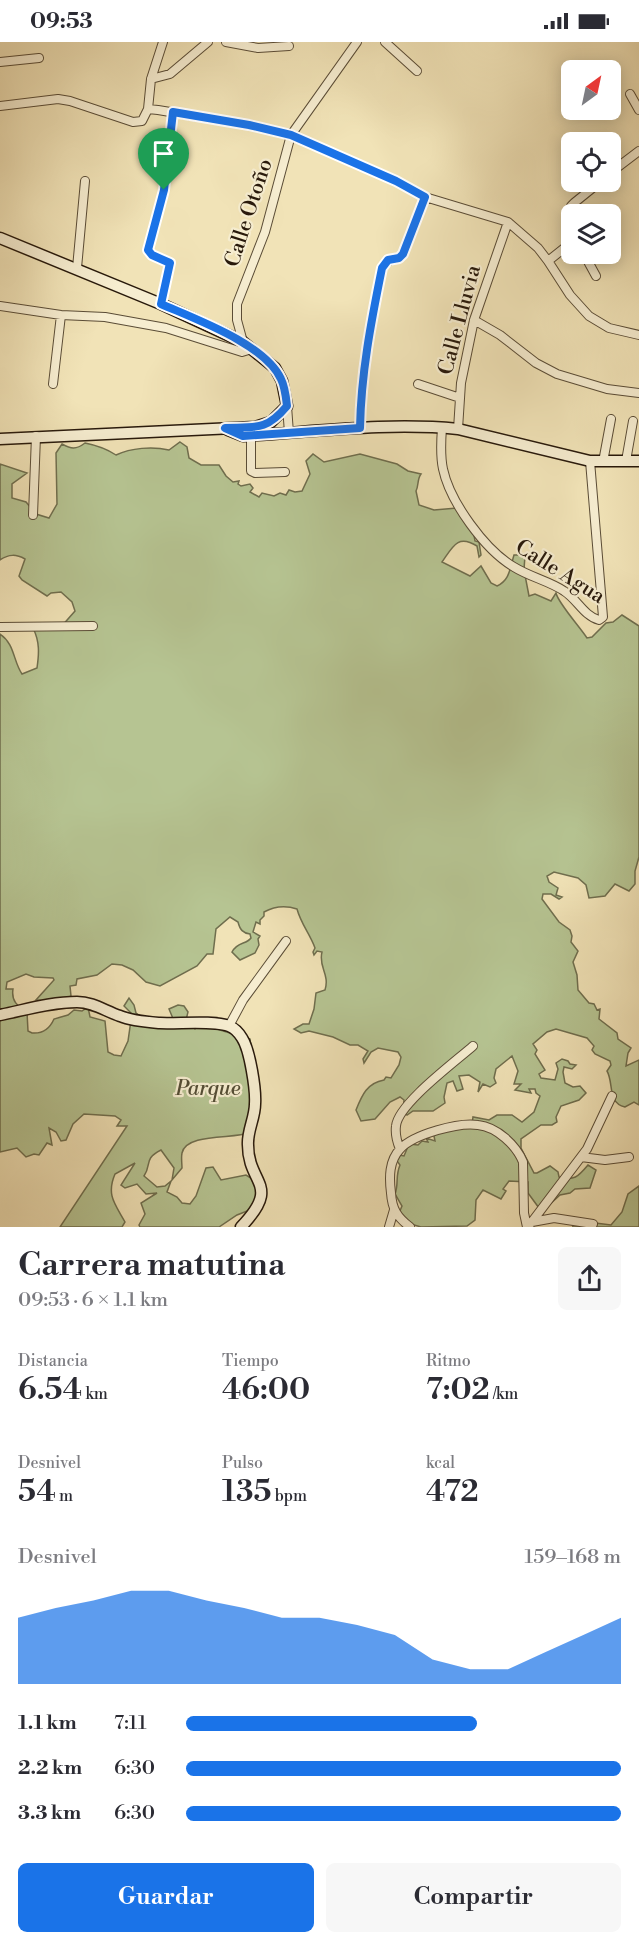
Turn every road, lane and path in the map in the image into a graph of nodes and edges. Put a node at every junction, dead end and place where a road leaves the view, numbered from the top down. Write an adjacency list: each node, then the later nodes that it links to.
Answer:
1 (163, 42): 10 (street)
2 (208, 42): 10 (street)
3 (226, 42): 6 (street)
4 (357, 42): 16 (street, Calle Otoño)
5 (385, 42): 9 (street)
6 (289, 46)
7 (39, 58): 8 (street)
8 (0, 62)
9 (417, 71)
10 (151, 79): 13 (street)
11 (630, 94): 14 (street)
12 (0, 106): 13 (street)
13 (148, 109): 15 (street)
14 (639, 110)
15 (173, 112): 16 (street); 30 (street)
16 (291, 135): 21 (street); 35 (street, Calle Otoño)
17 (639, 151): 18 (street)
18 (621, 165)
19 (85, 181): 28 (street)
20 (587, 192): 22 (street)
21 (425, 197): 23 (street); 44 (street)
22 (572, 204)
23 (508, 222): 26 (street); 33 (street, Calle Lluvia)
24 (0, 238): 28 (main road)
25 (561, 251): 26 (street)
26 (548, 261): 34 (street)
27 (589, 264): 29 (street)
28 (77, 268): 30 (main road)
29 (596, 276)
30 (161, 304): 35 (main road)
31 (0, 306): 32 (street)
32 (61, 315): 35 (street); 36 (street)
33 (474, 320): 38 (street); 39 (street, Calle Lluvia)
34 (639, 335)
35 (248, 346): 40 (main road)
36 (53, 384)
37 (418, 384): 39 (street)
38 (639, 393)
39 (460, 398): 46 (street, Calle Lluvia)
40 (287, 406): 43 (main road); 47 (street)
41 (611, 419): 54 (street)
42 (633, 421): 52 (street)
43 (225, 428): 48 (main road); 49 (main road)
44 (360, 428): 45 (main road); 47 (main road)
45 (442, 428): 46 (main road); 51 (street, Calle Agua)
46 (458, 429): 51 (main road)
47 (289, 433): 48 (main road)
48 (251, 435): 55 (street)
49 (36, 436): 50 (main road); 56 (street)
50 (0, 439)
51 (590, 461): 54 (main road)
52 (626, 461): 53 (main road); 54 (main road)
53 (639, 461)
54 (603, 462)
55 (285, 472)
56 (33, 515)
57 (93, 626): 58 (street)
58 (0, 627)
59 (286, 941): 61 (street)
60 (0, 1015): 61 (main road)
61 (229, 1026): 70 (main road)
62 (473, 1046): 64 (street)
63 (612, 1096): 65 (street)
64 (400, 1149): 67 (street); 69 (street)
65 (581, 1157): 66 (street); 69 (street)
66 (628, 1157)
67 (394, 1210): 71 (street); 72 (street)
68 (593, 1224): 69 (street)
69 (529, 1225)
70 (241, 1227)
71 (389, 1227)
72 (410, 1227)

